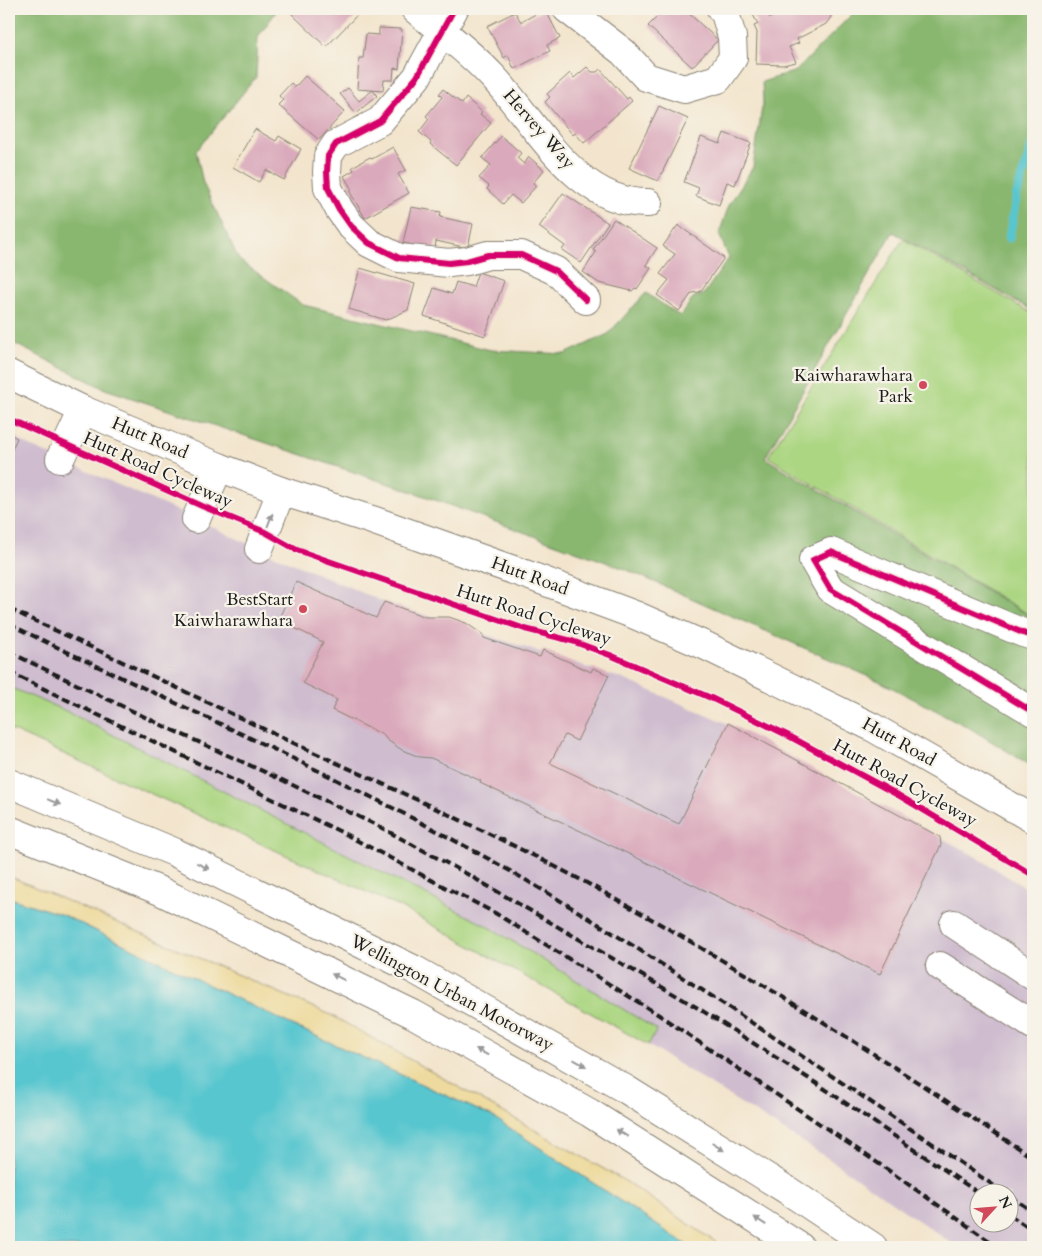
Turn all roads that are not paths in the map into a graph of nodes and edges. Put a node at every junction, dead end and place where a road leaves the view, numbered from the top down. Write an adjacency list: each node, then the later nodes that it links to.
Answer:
1 (415, 9): 4 (main road, Hervey Way)
2 (566, 9): 3 (main road)
3 (721, 9)
4 (448, 20): 5 (main road, Hervey Way); 6 (main road)
5 (648, 203)
6 (586, 300)
7 (9, 374): 8 (main road, Hutt Road)
8 (83, 410): 9 (main road); 10 (main road, Hutt Road)
9 (60, 459)
10 (219, 467): 11 (main road, Hutt Road); 12 (main road)
11 (281, 491): 13 (main road, one-way to 11); 17 (main road, Hutt Road)
12 (196, 520)
13 (259, 550)
14 (1033, 636): 15 (main road)
15 (1033, 712)
16 (9, 783): 24 (main road, Wellington Urban Motorway, one-way to 24)
17 (1033, 819)
18 (9, 830): 23 (main road, Wellington Urban Motorway, one-way to 18)
19 (954, 924): 21 (main road)
20 (940, 966): 22 (main road)
21 (1033, 976)
22 (1033, 1025)
23 (800, 1247)
24 (872, 1247)

